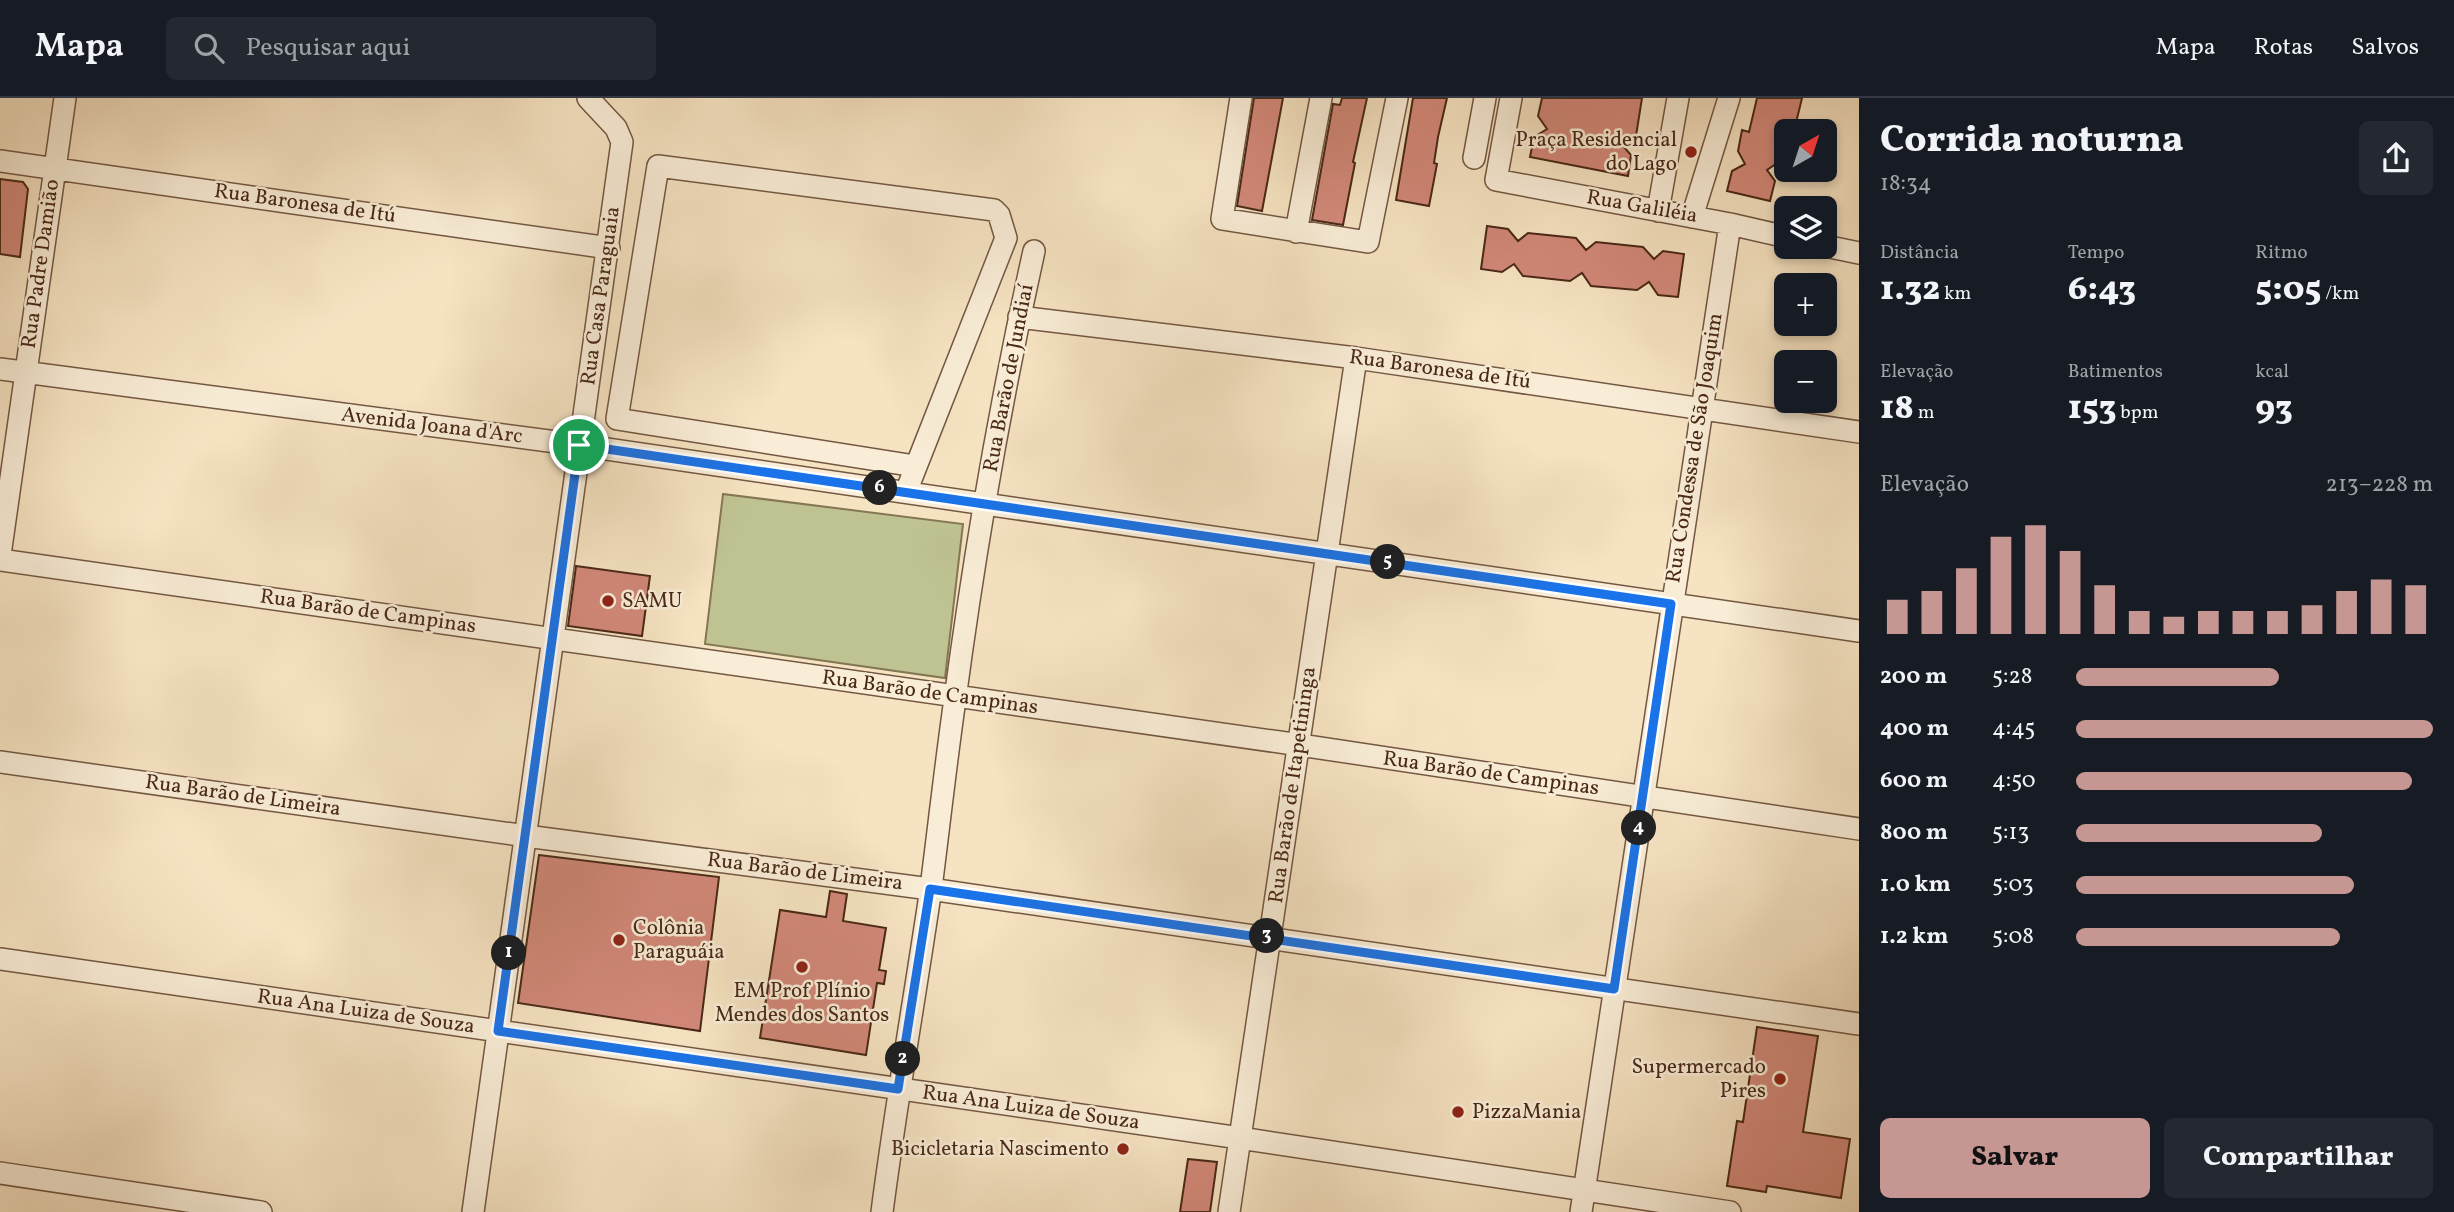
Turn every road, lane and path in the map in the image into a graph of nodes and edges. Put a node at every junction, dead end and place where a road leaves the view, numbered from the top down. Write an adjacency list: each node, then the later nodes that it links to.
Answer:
1 (65, 98): 12 (street, Rua Padre Damião)
2 (588, 98): 18 (street, Rua Casa Paraguaia)
3 (1241, 98): 16 (street)
4 (1321, 98): 16 (street)
5 (1397, 98): 16 (street)
6 (1485, 98): 10 (street)
7 (1511, 98): 13 (street, Rua Galiléia)
8 (1678, 98): 13 (street)
9 (1729, 98): 14 (street)
10 (1474, 158)
11 (0, 161): 12 (street, Rua Baronesa de Itú)
12 (55, 169): 18 (street, Rua Baronesa de Itú); 25 (street, Rua Padre Damião)
13 (1658, 211): 14 (street, Rua Galiléia)
14 (1692, 217): 15 (street, Rua Galiléia)
15 (1730, 224): 17 (street, Rua Galiléia); 26 (street, Rua Condessa de São Joaquim)
16 (1296, 232)
17 (1774, 234)
18 (609, 248): 28 (street, Rua Casa Paraguaia)
19 (1837, 248): 21 (street)
20 (1034, 251): 22 (street, Rua Barão de Jundiaí)
21 (1859, 253)
22 (1019, 317): 23 (street, Rua Baronesa de Itú); 31 (street, Rua Barão de Jundiaí)
23 (1356, 358): 26 (street, Rua Baronesa de Itú); 32 (street, Rua Barão de Itapetininga)
24 (0, 369): 25 (street, Avenida Joana d'Arc)
25 (26, 373): 28 (street, Avenida Joana d'Arc); 33 (street, Rua Padre Damião)
26 (1702, 409): 27 (street, Rua Baronesa de Itú); 34 (street, Rua Condessa de São Joaquim)
27 (1859, 432)
28 (579, 445): 30 (street, Avenida Joana d'Arc); 36 (street, Rua Casa Paraguaia)
29 (915, 466): 29 (street); 30 (street)
30 (906, 492): 31 (street, Avenida Joana d'Arc)
31 (986, 503): 32 (street, Avenida Joana d'Arc); 37 (street, Rua Barão de Jundiaí)
32 (1325, 553): 34 (street, Avenida Joana d'Arc); 38 (street, Rua Barão de Itapetininga)
33 (0, 558): 36 (street, Rua Barão de Campinas)
34 (1671, 604): 35 (street, Avenida Joana d'Arc); 40 (street, Rua Condessa de São Joaquim)
35 (1859, 631)
36 (554, 639): 37 (street, Rua Barão de Campinas); 42 (street, Rua Casa Paraguaia)
37 (955, 696): 38 (street, Rua Barão de Campinas); 43 (street, Rua Barão de Jundiaí)
38 (1300, 746): 40 (street, Rua Barão de Campinas); 44 (street, Rua Barão de Itapetininga)
39 (0, 762): 42 (street, Rua Barão de Limeira)
40 (1644, 797): 41 (street, Rua Barão de Campinas); 46 (street, Rua Condessa de São Joaquim)
41 (1859, 829)
42 (526, 836): 43 (street, Rua Barão de Limeira); 48 (street, Rua Casa Paraguaia)
43 (930, 889): 44 (street, Rua Barão de Limeira); 49 (street, Rua Barão de Jundiaí)
44 (1272, 937): 46 (street, Rua Barão de Limeira); 50 (street, Rua Barão de Itapetininga)
45 (0, 959): 48 (street, Rua Ana Luiza de Souza)
46 (1614, 989): 47 (street, Rua Barão de Limeira); 52 (street, Rua Condessa de São Joaquim)
47 (1859, 1024)
48 (498, 1031): 49 (street, Rua Ana Luiza de Souza); 54 (street, Rua Casa Paraguaia)
49 (898, 1089): 50 (street, Rua Ana Luiza de Souza); 55 (street, Rua Barão de Jundiaí)
50 (1240, 1138): 52 (street, Rua Ana Luiza de Souza); 56 (street, Rua Barão de Itapetininga)
51 (0, 1173): 53 (street)
52 (1584, 1190): 57 (street, Rua Condessa de São Joaquim); 58 (street, Rua Ana Luiza de Souza)
53 (261, 1212)
54 (473, 1212)
55 (881, 1212)
56 (1229, 1212)
57 (1581, 1212)
58 (1730, 1212)

